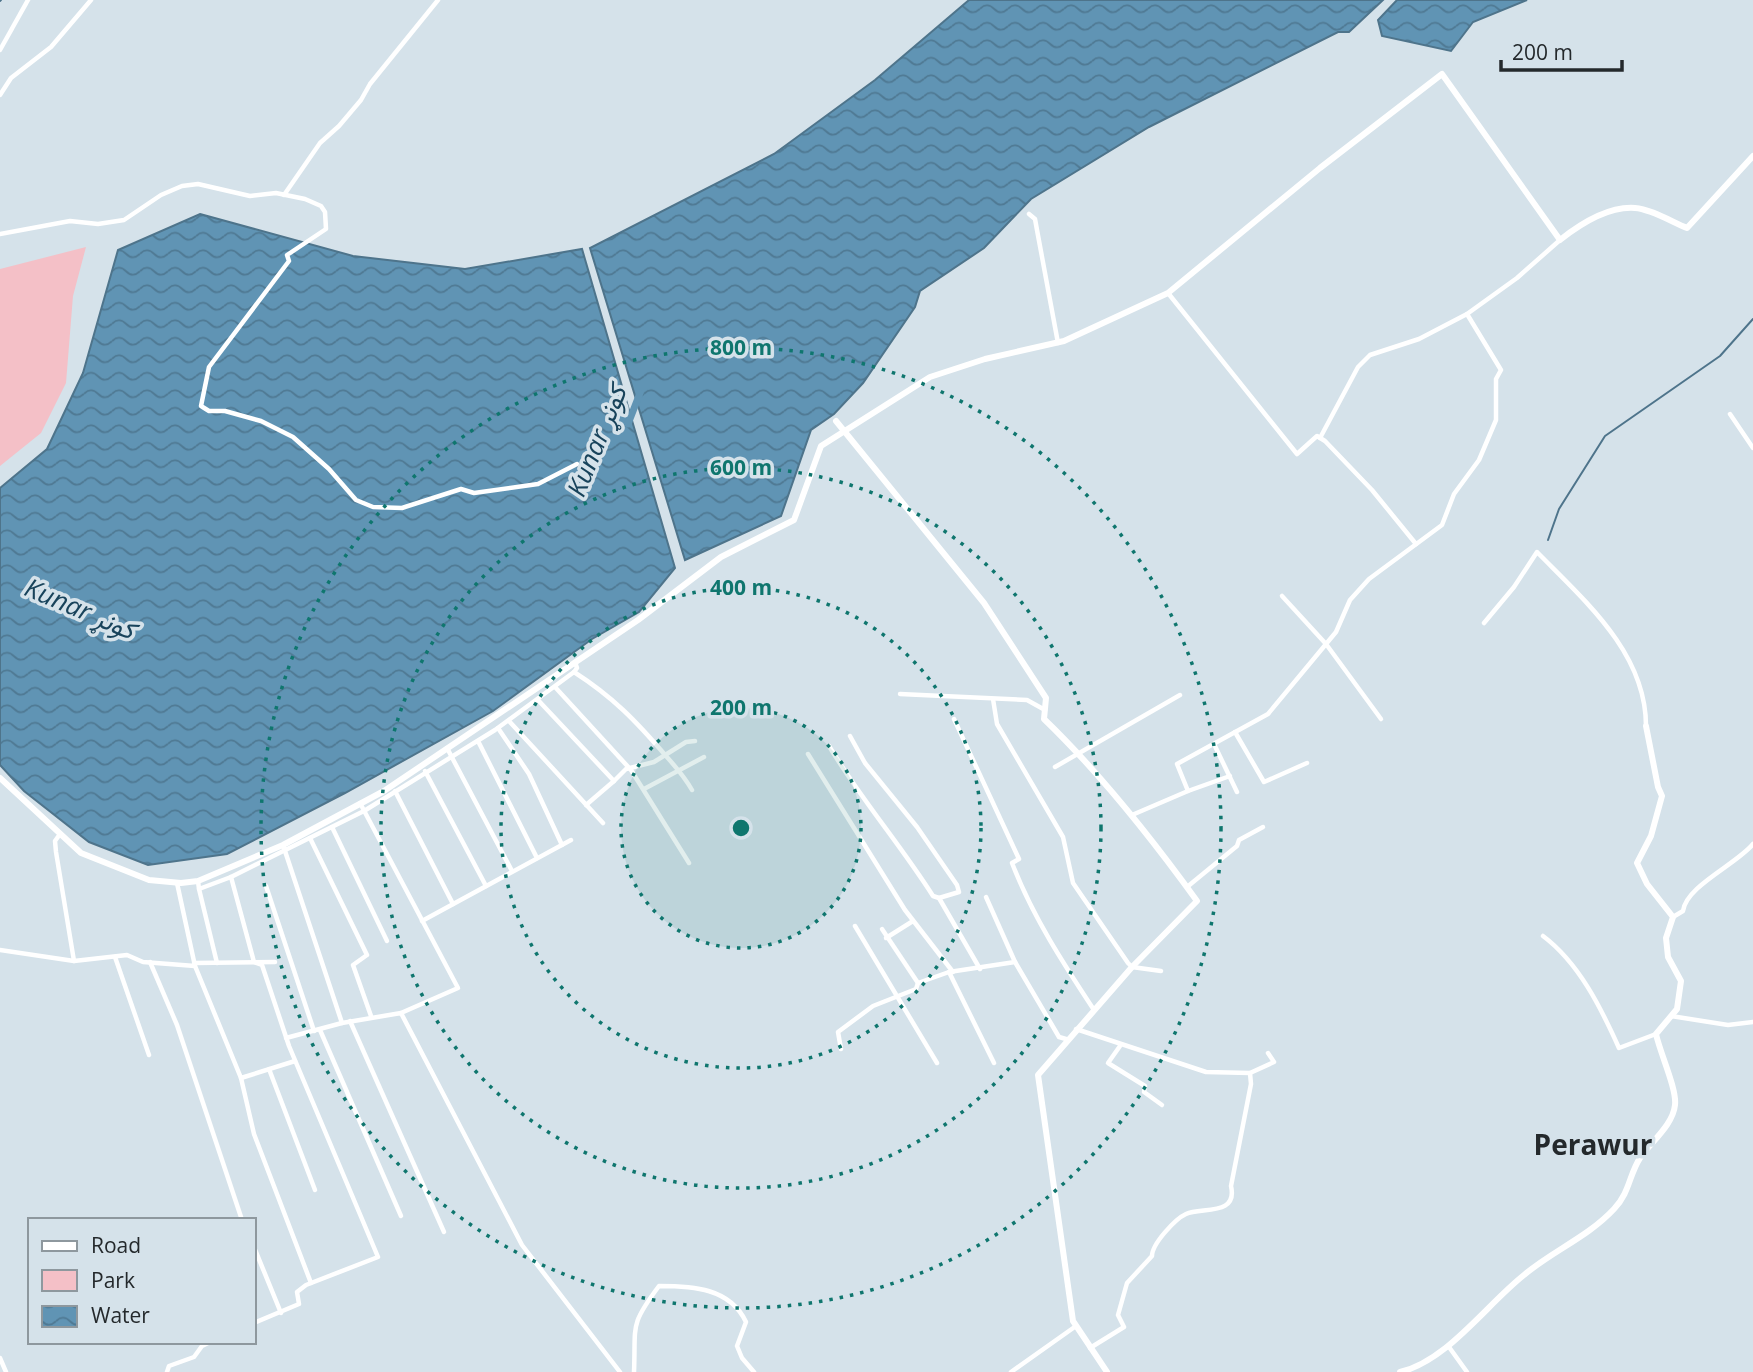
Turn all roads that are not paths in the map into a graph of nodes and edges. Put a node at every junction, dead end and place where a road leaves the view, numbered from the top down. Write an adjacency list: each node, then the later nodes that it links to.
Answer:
1 (27, 0): 4 (street)
2 (92, 0): 5 (street)
3 (438, 0): 7 (street)
4 (0, 50)
5 (0, 94)
6 (1753, 156): 10 (street)
7 (284, 195): 9 (street); 19 (street)
8 (1029, 214): 13 (street)
9 (0, 234)
10 (1560, 240): 11 (street); 12 (street)
11 (1168, 293): 13 (street); 17 (street)
12 (1467, 314): 17 (street); 20 (street)
13 (1058, 342): 16 (street)
14 (1730, 414): 18 (street)
15 (836, 421): 16 (street)
16 (844, 431): 24 (street); 31 (street)
17 (1320, 438): 20 (street)
18 (1753, 448)
19 (577, 464)
20 (1416, 544): 23 (street)
21 (1282, 596): 23 (street)
22 (1483, 623): 35 (street)
23 (1326, 644): 33 (street); 37 (street)
24 (575, 662): 25 (street); 43 (street)
25 (575, 672): 26 (street); 46 (street)
26 (555, 687): 30 (street); 51 (street)
27 (900, 694): 29 (street)
28 (1180, 695): 44 (street)
29 (993, 698): 31 (street); 104 (street)
30 (538, 700): 34 (street); 56 (street)
31 (1045, 710): 44 (street)
32 (954, 719): 110 (street)
33 (1381, 719)
34 (508, 721): 36 (street); 63 (street)
35 (1646, 726): 87 (street)
36 (498, 728): 39 (street); 73 (street)
37 (1235, 732): 41 (street); 49 (street)
38 (850, 736): 85 (street)
39 (478, 741): 47 (street); 75 (street)
40 (695, 741): 46 (street)
41 (1214, 744): 54 (street); 60 (street)
42 (828, 746): 85 (street)
43 (447, 748): 47 (street); 62 (street)
44 (1078, 751): 50 (street); 65 (street)
45 (808, 754): 89 (street)
46 (666, 756): 51 (street); 52 (street)
47 (452, 757): 53 (street); 77 (street)
48 (704, 757): 52 (street)
49 (1307, 763)
50 (1055, 766)
51 (631, 769): 56 (street); 57 (street)
52 (680, 769): 57 (street); 58 (street)
53 (425, 771): 59 (street); 82 (street)
54 (1230, 776): 60 (street); 61 (street)
55 (0, 778): 69 (street)
56 (614, 781): 63 (street)
57 (644, 789): 76 (street)
58 (692, 790)
59 (395, 791): 64 (street); 86 (street)
60 (1188, 791): 65 (street)
61 (1237, 792)
62 (360, 803): 64 (street); 74 (street)
63 (586, 805): 66 (street)
64 (364, 811): 67 (street); 88 (street)
65 (1132, 815): 83 (street)
66 (603, 823)
67 (332, 827): 70 (street); 94 (street)
68 (1263, 827): 83 (street)
69 (60, 834): 79 (street); 97 (street)
70 (310, 838): 74 (street); 112 (street)
71 (571, 841): 73 (street)
72 (1753, 844): 87 (street)
73 (562, 845): 75 (street)
74 (284, 847): 78 (street); 80 (street); 115 (street)
75 (537, 858): 77 (street)
76 (689, 863)
77 (512, 871): 82 (street)
78 (231, 877): 80 (street); 100 (street)
79 (177, 883): 80 (street); 103 (street)
80 (199, 885): 99 (street)
81 (266, 886): 118 (street)
82 (486, 886): 86 (street)
83 (1187, 887): 104 (street)
84 (986, 897): 102 (street)
85 (939, 898): 105 (street)
86 (453, 904): 88 (street)
87 (1673, 917): 113 (street)
88 (422, 921): 111 (street)
89 (913, 921): 93 (street); 107 (street)
90 (855, 926): 109 (street)
91 (882, 929): 93 (street)
92 (1543, 936): 119 (street)
93 (886, 938): 108 (street)
94 (387, 941)
95 (0, 950): 97 (street)
96 (115, 957): 97 (street); 98 (street); 125 (street)
97 (74, 961)
98 (150, 962): 103 (street); 135 (street)
99 (217, 962): 100 (street); 103 (street)
100 (254, 962): 101 (street); 120 (street)
101 (275, 962)
102 (1015, 962): 105 (street); 121 (street)
103 (194, 965): 131 (street)
104 (1132, 967): 106 (street); 110 (street)
105 (980, 969): 107 (street)
106 (1161, 971)
107 (951, 972): 108 (street); 128 (street)
108 (918, 983): 109 (street)
109 (898, 997): 123 (street); 127 (street)
110 (1095, 1011): 117 (street)
111 (401, 1013): 112 (street); 148 (street)
112 (371, 1016): 114 (street)
113 (1670, 1016): 116 (street); 119 (street)
114 (350, 1021): 115 (street); 136 (street)
115 (342, 1023): 118 (street)
116 (1753, 1023)
117 (1076, 1029): 121 (street); 122 (street)
118 (317, 1030): 120 (street); 134 (street)
119 (1656, 1034): 143 (street)
120 (286, 1038): 126 (street)
121 (1066, 1039): 141 (street)
122 (1120, 1046): 130 (street); 132 (street)
123 (841, 1049)
124 (1268, 1054): 130 (street)
125 (149, 1055)
126 (295, 1060): 129 (street); 138 (street)
127 (937, 1063)
128 (995, 1063)
129 (269, 1069): 131 (street); 133 (street)
130 (1250, 1073): 144 (street)
131 (241, 1078): 138 (street)
132 (1162, 1105)
133 (315, 1190)
134 (401, 1216)
135 (241, 1218)
136 (444, 1232)
137 (256, 1252): 139 (street)
138 (311, 1283): 139 (street)
139 (281, 1313): 140 (street)
140 (256, 1322)
141 (1076, 1326): 144 (street); 151 (street)
142 (206, 1344): 147 (street)
143 (1449, 1347): 153 (street); 154 (street)
144 (1089, 1349): 152 (street)
145 (0, 1358): 146 (street)
146 (6, 1372)
147 (167, 1372)
148 (620, 1372)
149 (634, 1372): 150 (street)
150 (754, 1372)
151 (1010, 1372)
152 (1107, 1372)
153 (1400, 1372)
154 (1467, 1372)

